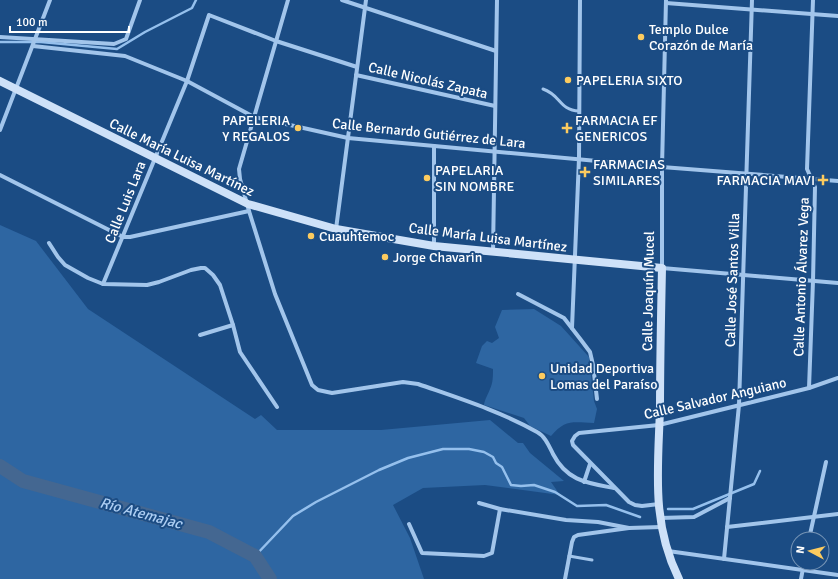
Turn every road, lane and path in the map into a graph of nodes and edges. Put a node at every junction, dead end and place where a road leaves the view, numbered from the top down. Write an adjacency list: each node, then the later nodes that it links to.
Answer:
1 (50, 0): 17 (street)
2 (140, 0): 17 (street)
3 (288, 0): 18 (street)
4 (342, 0): 11 (street)
5 (366, 0): 11 (street)
6 (497, 0): 20 (street)
7 (580, 0): 28 (street)
8 (752, 0): 12 (street, Calle José Santos Villa)
9 (813, 0): 13 (street, Calle Antonio Álvarez Vega)
10 (666, 2): 12 (street); 36 (street, Calle Joaquín Mucel)
11 (365, 7): 20 (street); 21 (street)
12 (752, 10): 13 (street); 37 (street, Calle José Santos Villa)
13 (812, 14): 15 (street); 39 (street, Calle Antonio Álvarez Vega)
14 (209, 15): 18 (street, Calle Nicolás Zapata); 24 (street, Calle Luis Lara)
15 (838, 16)
16 (0, 37): 17 (street)
17 (36, 38): 19 (street)
18 (276, 41): 21 (street, Calle Nicolás Zapata); 29 (street)
19 (33, 46): 24 (street, Calle Bernardo Gutiérrez de Lara); 25 (street)
20 (496, 52): 27 (street)
21 (358, 67): 22 (street)
22 (356, 75): 27 (street, Calle Nicolás Zapata); 31 (street)
23 (0, 81): 25 (street, Calle María Luisa Martínez)
24 (187, 82): 29 (street, Calle Bernardo Gutiérrez de Lara); 35 (street, Calle Luis Lara)
25 (16, 89): 30 (street); 35 (street, Calle María Luisa Martínez)
26 (543, 89): 28 (lane)
27 (495, 106): 33 (street)
28 (579, 111): 34 (street)
29 (254, 117): 31 (street, Calle Bernardo Gutiérrez de Lara); 41 (street)
30 (0, 130)
31 (348, 138): 32 (street, Calle Bernardo Gutiérrez de Lara); 42 (street)
32 (434, 146): 33 (street, Calle Bernardo Gutiérrez de Lara); 45 (street)
33 (494, 152): 34 (street, Calle Bernardo Gutiérrez de Lara); 46 (street)
34 (579, 158): 36 (street, Calle Bernardo Gutiérrez de Lara); 47 (street)
35 (155, 159): 41 (street, Calle María Luisa Martínez); 43 (street, Calle Luis Lara)
36 (662, 167): 37 (street, Calle Bernardo Gutiérrez de Lara); 48 (street, Calle Joaquín Mucel)
37 (746, 174): 39 (street, Calle Bernardo Gutiérrez de Lara); 49 (street, Calle José Santos Villa)
38 (0, 175): 43 (street)
39 (811, 178): 40 (street, Calle Bernardo Gutiérrez de Lara); 50 (street, Calle Antonio Álvarez Vega)
40 (838, 181)
41 (248, 208): 42 (street, Calle María Luisa Martínez); 43 (street); 65 (street)
42 (336, 229): 45 (street, Calle María Luisa Martínez)
43 (123, 237): 52 (street, Calle Luis Lara)
44 (49, 243): 52 (street)
45 (434, 246): 46 (street, Calle María Luisa Martínez)
46 (493, 253): 47 (street, Calle María Luisa Martínez)
47 (574, 260): 48 (street, Calle María Luisa Martínez); 55 (street)
48 (662, 268): 49 (street, Calle María Luisa Martínez); 62 (street, Calle Joaquín Mucel)
49 (743, 275): 50 (street, Calle María Luisa Martínez); 60 (street, Calle José Santos Villa)
50 (813, 281): 51 (street, Calle María Luisa Martínez); 58 (street, Calle Antonio Álvarez Vega)
51 (838, 283)
52 (103, 284): 54 (street)
53 (518, 294): 55 (street)
54 (233, 325): 56 (street); 61 (street)
55 (572, 328): 59 (street)
56 (200, 335)
57 (838, 378): 58 (street, Calle Salvador Anguiano)
58 (809, 388): 60 (street, Calle Salvador Anguiano)
59 (597, 400)
60 (739, 405): 62 (street, Calle Salvador Anguiano); 67 (street, Calle José Santos Villa)
61 (277, 407)
62 (659, 425): 64 (street, Calle Salvador Anguiano); 69 (street, Calle Joaquín Mucel)
63 (826, 462): 72 (street)
64 (590, 464): 65 (street); 66 (street)
65 (584, 482): 66 (street)
66 (614, 488): 69 (street)
67 (730, 498): 73 (street); 76 (street, Calle José Santos Villa)
68 (479, 503): 70 (street)
69 (659, 504): 73 (street, Calle Joaquín Mucel)
70 (500, 509): 74 (street); 77 (street)
71 (838, 514): 72 (street)
72 (814, 516): 76 (street); 78 (street)
73 (660, 518): 75 (street, Calle Joaquín Mucel)
74 (409, 524)
75 (661, 527): 77 (street); 79 (street, Calle Joaquín Mucel)
76 (727, 527): 81 (street, Calle José Santos Villa)
77 (629, 528): 80 (street)
78 (811, 531)
79 (667, 551): 81 (street); 87 (street, Calle Joaquín Mucel)
80 (569, 556): 82 (lane); 86 (street)
81 (724, 559): 83 (street)
82 (592, 560)
83 (790, 568)
84 (810, 571): 85 (street)
85 (838, 575)
86 (566, 579)
87 (679, 579)

